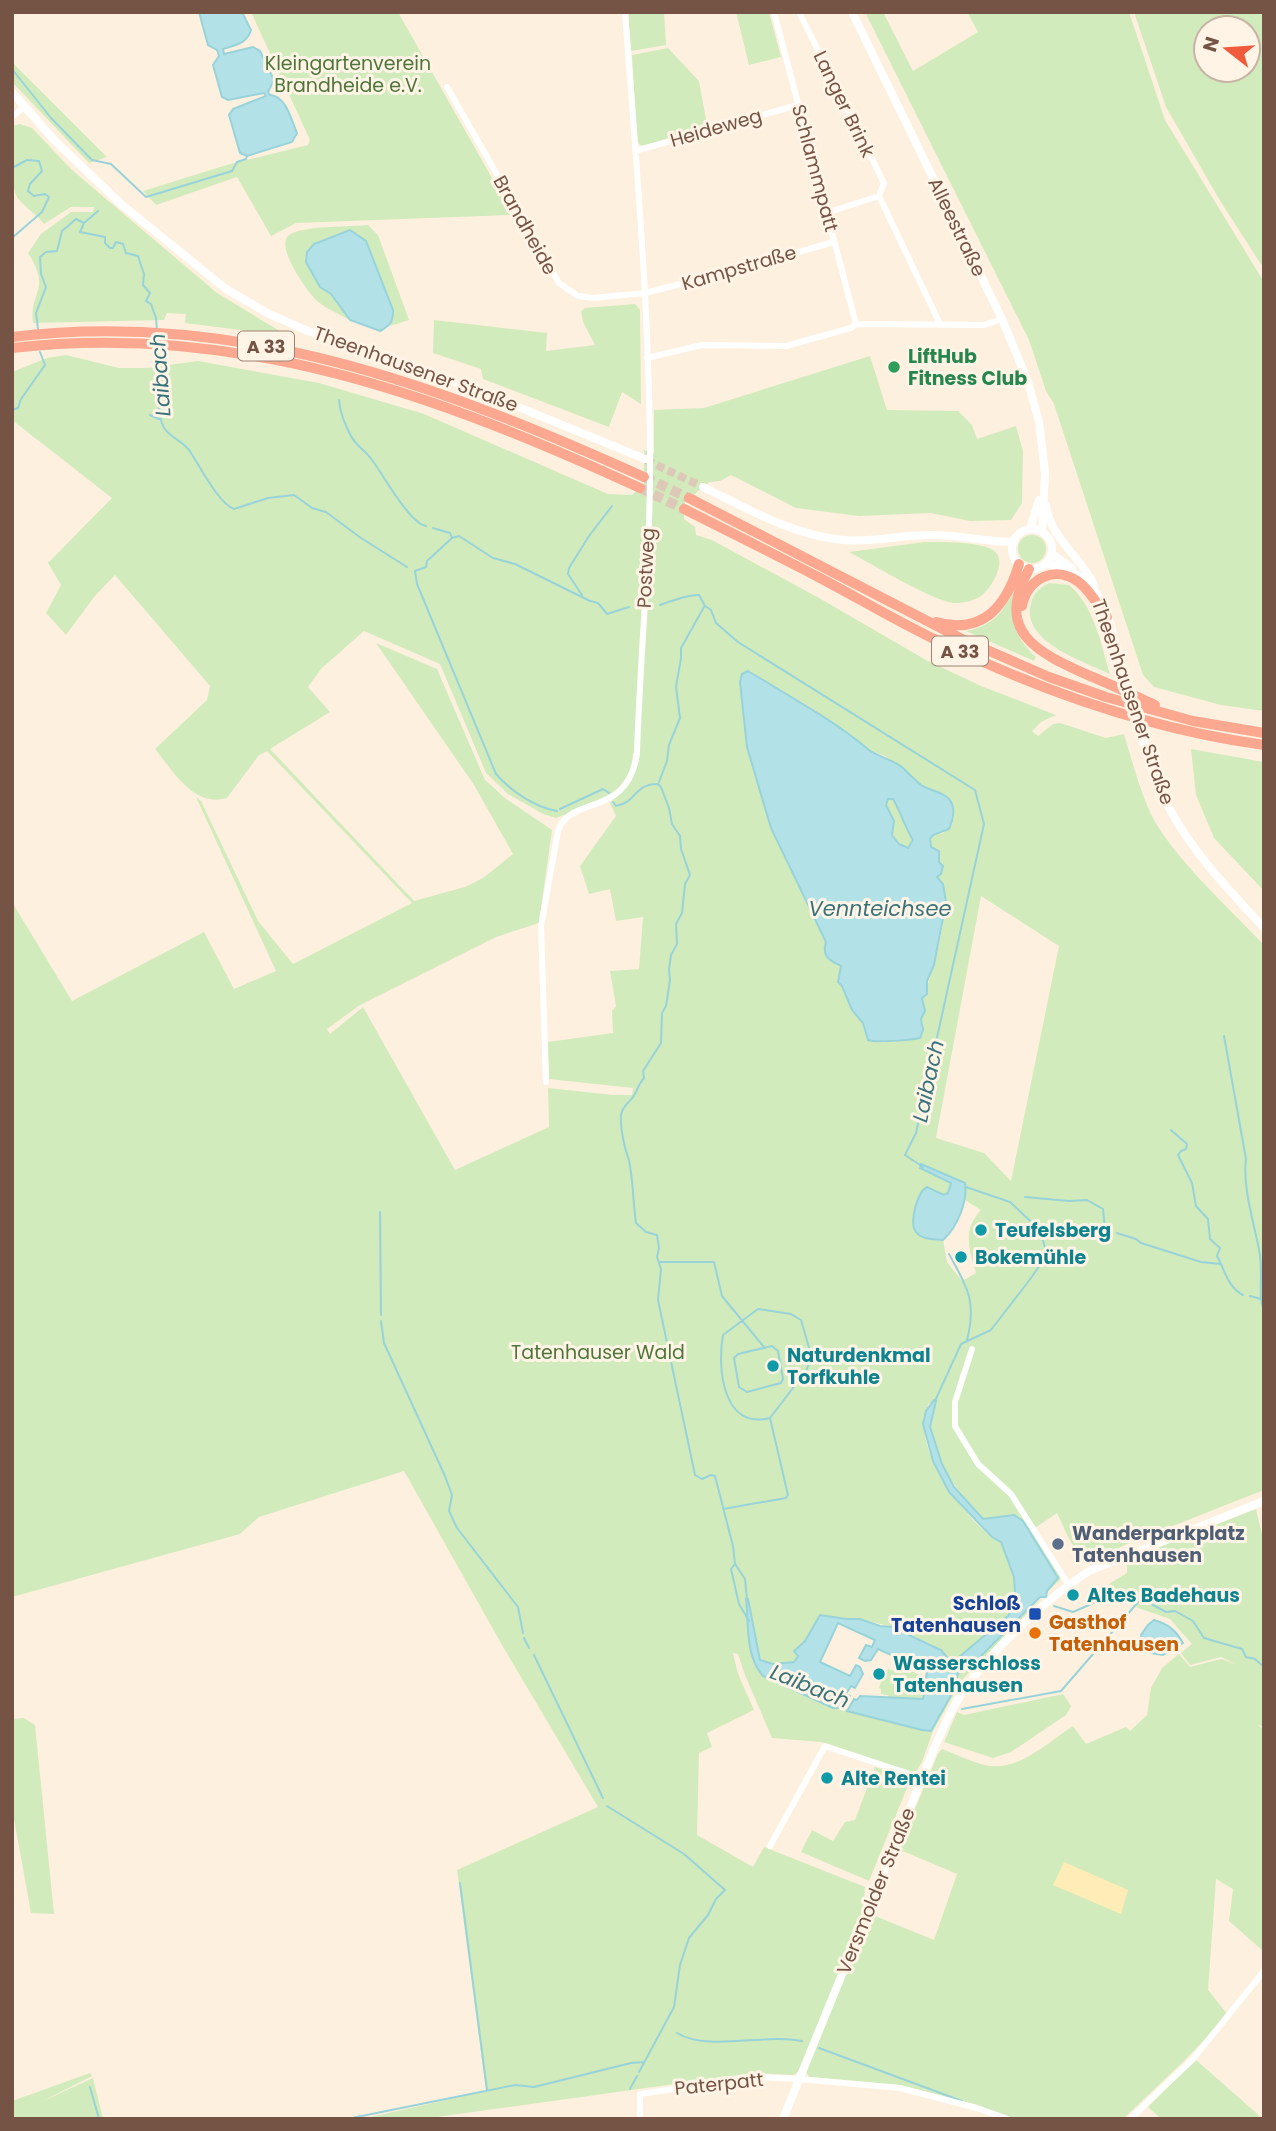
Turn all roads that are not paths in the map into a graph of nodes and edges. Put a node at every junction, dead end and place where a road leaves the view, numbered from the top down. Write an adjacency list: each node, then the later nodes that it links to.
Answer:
1 (625, 12): 10 (street, Postweg)
2 (774, 12): 7 (street, Schlammpatt)
3 (799, 12): 11 (street, Langer Brink)
4 (852, 12): 15 (main road, Alleestraße)
5 (447, 88): 14 (street, Brandheide)
6 (12, 92): 8 (main road, Theenhausener Straße)
7 (798, 105): 10 (street, Heideweg); 12 (street, Schlammpatt)
8 (24, 107): 9 (street); 23 (main road, Theenhausener Straße)
9 (12, 117)
10 (635, 150): 14 (street, Postweg)
11 (879, 196): 12 (street); 17 (street, Langer Brink)
12 (826, 213): 13 (street, Schlammpatt)
13 (834, 242): 14 (street, Kampstraße); 16 (street, Schlammpatt)
14 (645, 293): 21 (street, Postweg)
15 (1002, 319): 17 (street); 22 (main road, Alleestraße)
16 (856, 324): 17 (street); 21 (street)
17 (940, 324)
18 (12, 337): 19 (highway, A 33)
19 (29, 340): 20 (highway, A 33); 25 (highway, A 33)
20 (12, 348)
21 (647, 358): 23 (street, Postweg)
22 (1042, 448): 24 (main road, Alleestraße); 27 (main road, Alleestraße)
23 (647, 456): 42 (street, Postweg)
24 (1045, 473): 28 (main road, Alleestraße); 34 (main road)
25 (642, 482)
26 (703, 486): 29 (main road)
27 (1030, 529): 28 (main road); 29 (main road)
28 (1042, 532): 30 (main road)
29 (1013, 546): 32 (main road)
30 (1052, 554): 31 (main road); 33 (main road, Theenhausener Straße)
31 (1047, 564): 32 (main road); 33 (main road, Theenhausener Straße)
32 (1024, 567): 35 (highway); 37 (highway)
33 (1079, 575): 34 (main road, Theenhausener Straße)
34 (1100, 598): 36 (main road, Theenhausener Straße)
35 (919, 617): 38 (highway, A 33); 40 (highway, A 33)
36 (1107, 617): 37 (highway); 41 (main road, Theenhausener Straße)
37 (1028, 639): 38 (highway)
38 (1193, 721): 39 (highway, A 33)
39 (1264, 733)
40 (1264, 745)
41 (1264, 928)
42 (546, 1082)
43 (972, 1349): 45 (street)
44 (1264, 1501): 45 (main road, Versmolder Straße)
45 (1068, 1584): 46 (main road, Versmolder Straße)
46 (922, 1778): 47 (street); 49 (main road, Versmolder Straße)
47 (771, 1846)
48 (1264, 1972): 53 (street)
49 (799, 2079): 50 (street, Paterpatt); 51 (main road, Versmolder Straße); 52 (street, Paterpatt)
50 (640, 2119)
51 (783, 2119)
52 (1008, 2119)
53 (1130, 2119)

